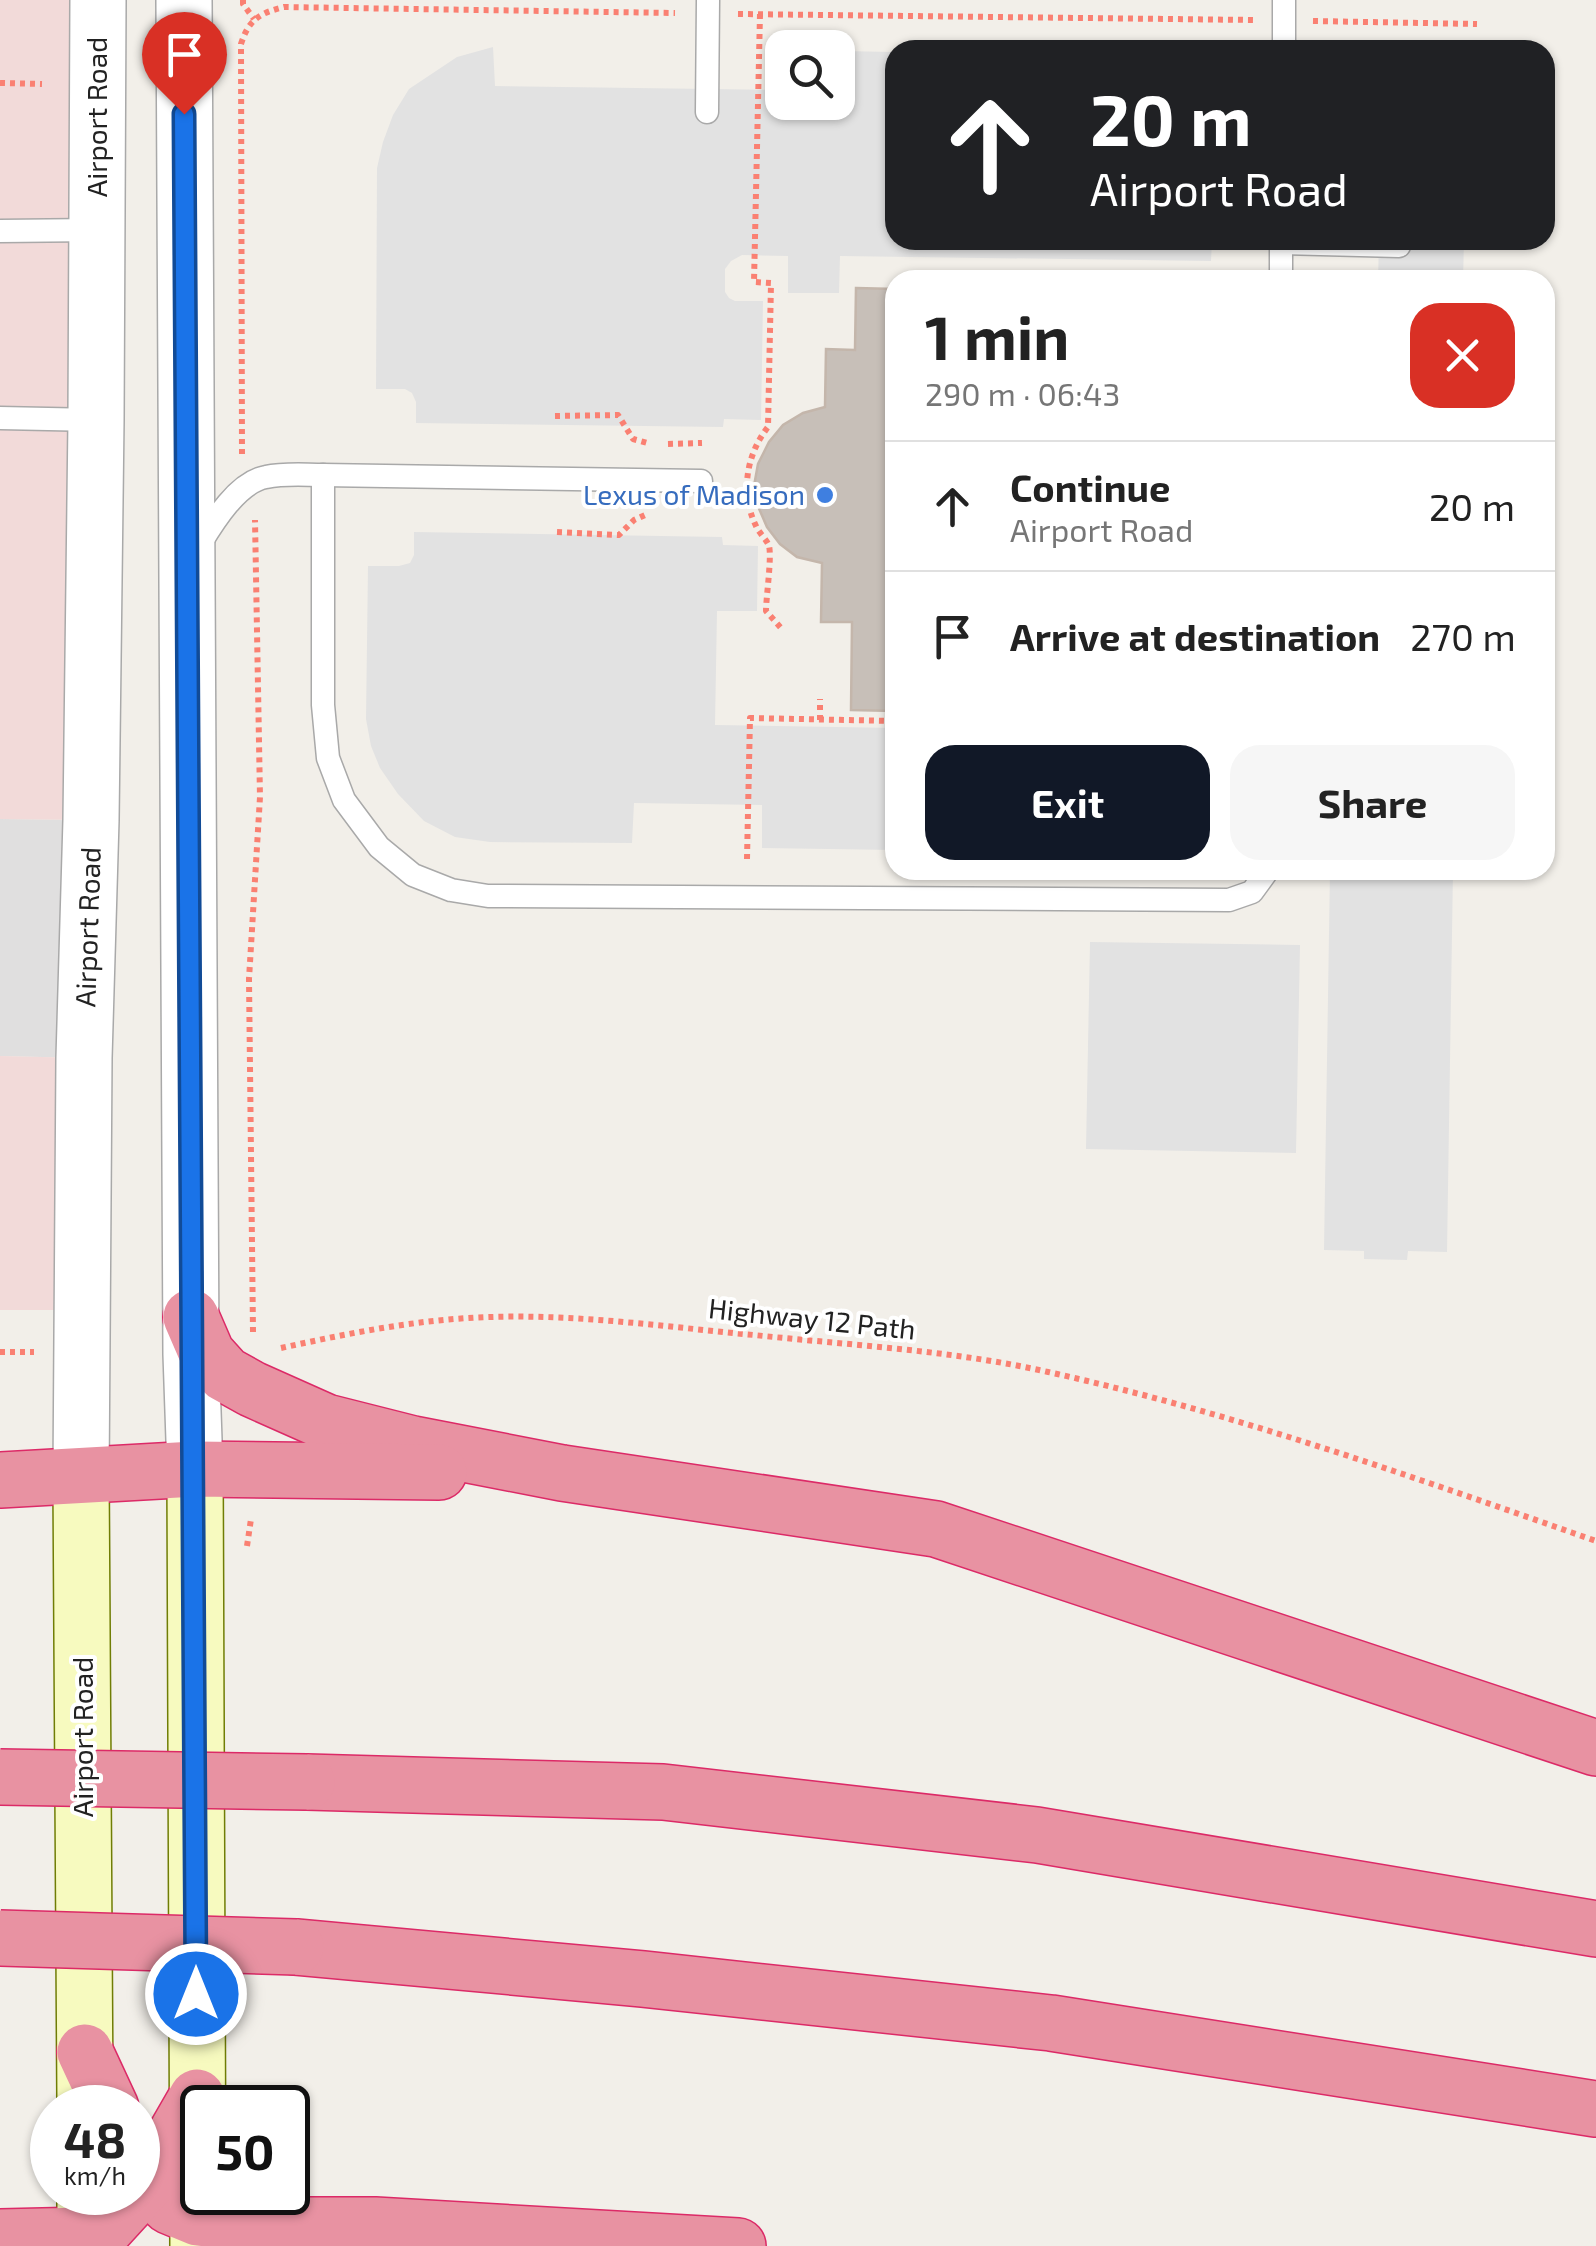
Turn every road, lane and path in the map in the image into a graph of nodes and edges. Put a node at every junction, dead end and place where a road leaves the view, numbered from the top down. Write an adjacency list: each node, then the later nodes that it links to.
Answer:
1 (98, 0): 13 (street, Airport Road)
2 (184, 0): 24 (street)
3 (243, 0): 7 (path)
4 (708, 7): 6 (path); 7 (path); 12 (lane)
5 (1284, 10): 6 (path); 8 (path); 9 (lane)
6 (760, 14): 25 (path)
7 (254, 19): 21 (path)
8 (1476, 24)
9 (1284, 40)
10 (0, 83): 11 (path)
11 (42, 84)
12 (707, 112)
13 (97, 230): 14 (lane); 17 (street, Airport Road)
14 (0, 231)
15 (555, 416): 18 (path)
16 (0, 418): 17 (lane)
17 (96, 420): 33 (street, Airport Road)
18 (702, 444)
19 (323, 476): 20 (lane); 21 (lane); 30 (lane)
20 (701, 481)
21 (248, 485): 24 (lane); 34 (path)
22 (650, 513): 23 (path)
23 (557, 532)
24 (186, 568): 31 (street)
25 (781, 628)
26 (820, 699): 27 (path)
27 (820, 720): 28 (path); 29 (path)
28 (885, 721)
29 (746, 858)
30 (1261, 880)
31 (191, 1317): 34 (highway); 35 (street)
32 (0, 1352): 33 (path)
33 (82, 1353): 38 (street, Airport Road)
34 (253, 1371): 37 (highway); 40 (path, Highway 12 Path)
35 (195, 1470): 36 (highway); 38 (highway); 49 (main road)
36 (254, 1470): 37 (highway); 41 (path)
37 (562, 1473): 42 (highway)
38 (81, 1477): 39 (highway); 46 (main road, Airport Road)
39 (0, 1480)
40 (1596, 1541)
41 (245, 1562)
42 (1596, 1748)
43 (0, 1776): 44 (highway, bridge)
44 (1596, 1929)
45 (0, 1938): 50 (highway, bridge)
46 (85, 2052): 47 (main road, Airport Road); 48 (highway)
47 (85, 2085)
48 (100, 2085)
49 (197, 2085)
50 (1596, 2109)
51 (180, 2121): 52 (highway)
52 (160, 2148)
53 (160, 2194): 56 (highway)
54 (114, 2215): 55 (highway)
55 (85, 2224): 57 (highway)
56 (198, 2232): 58 (highway)
57 (0, 2236)
58 (738, 2246)

